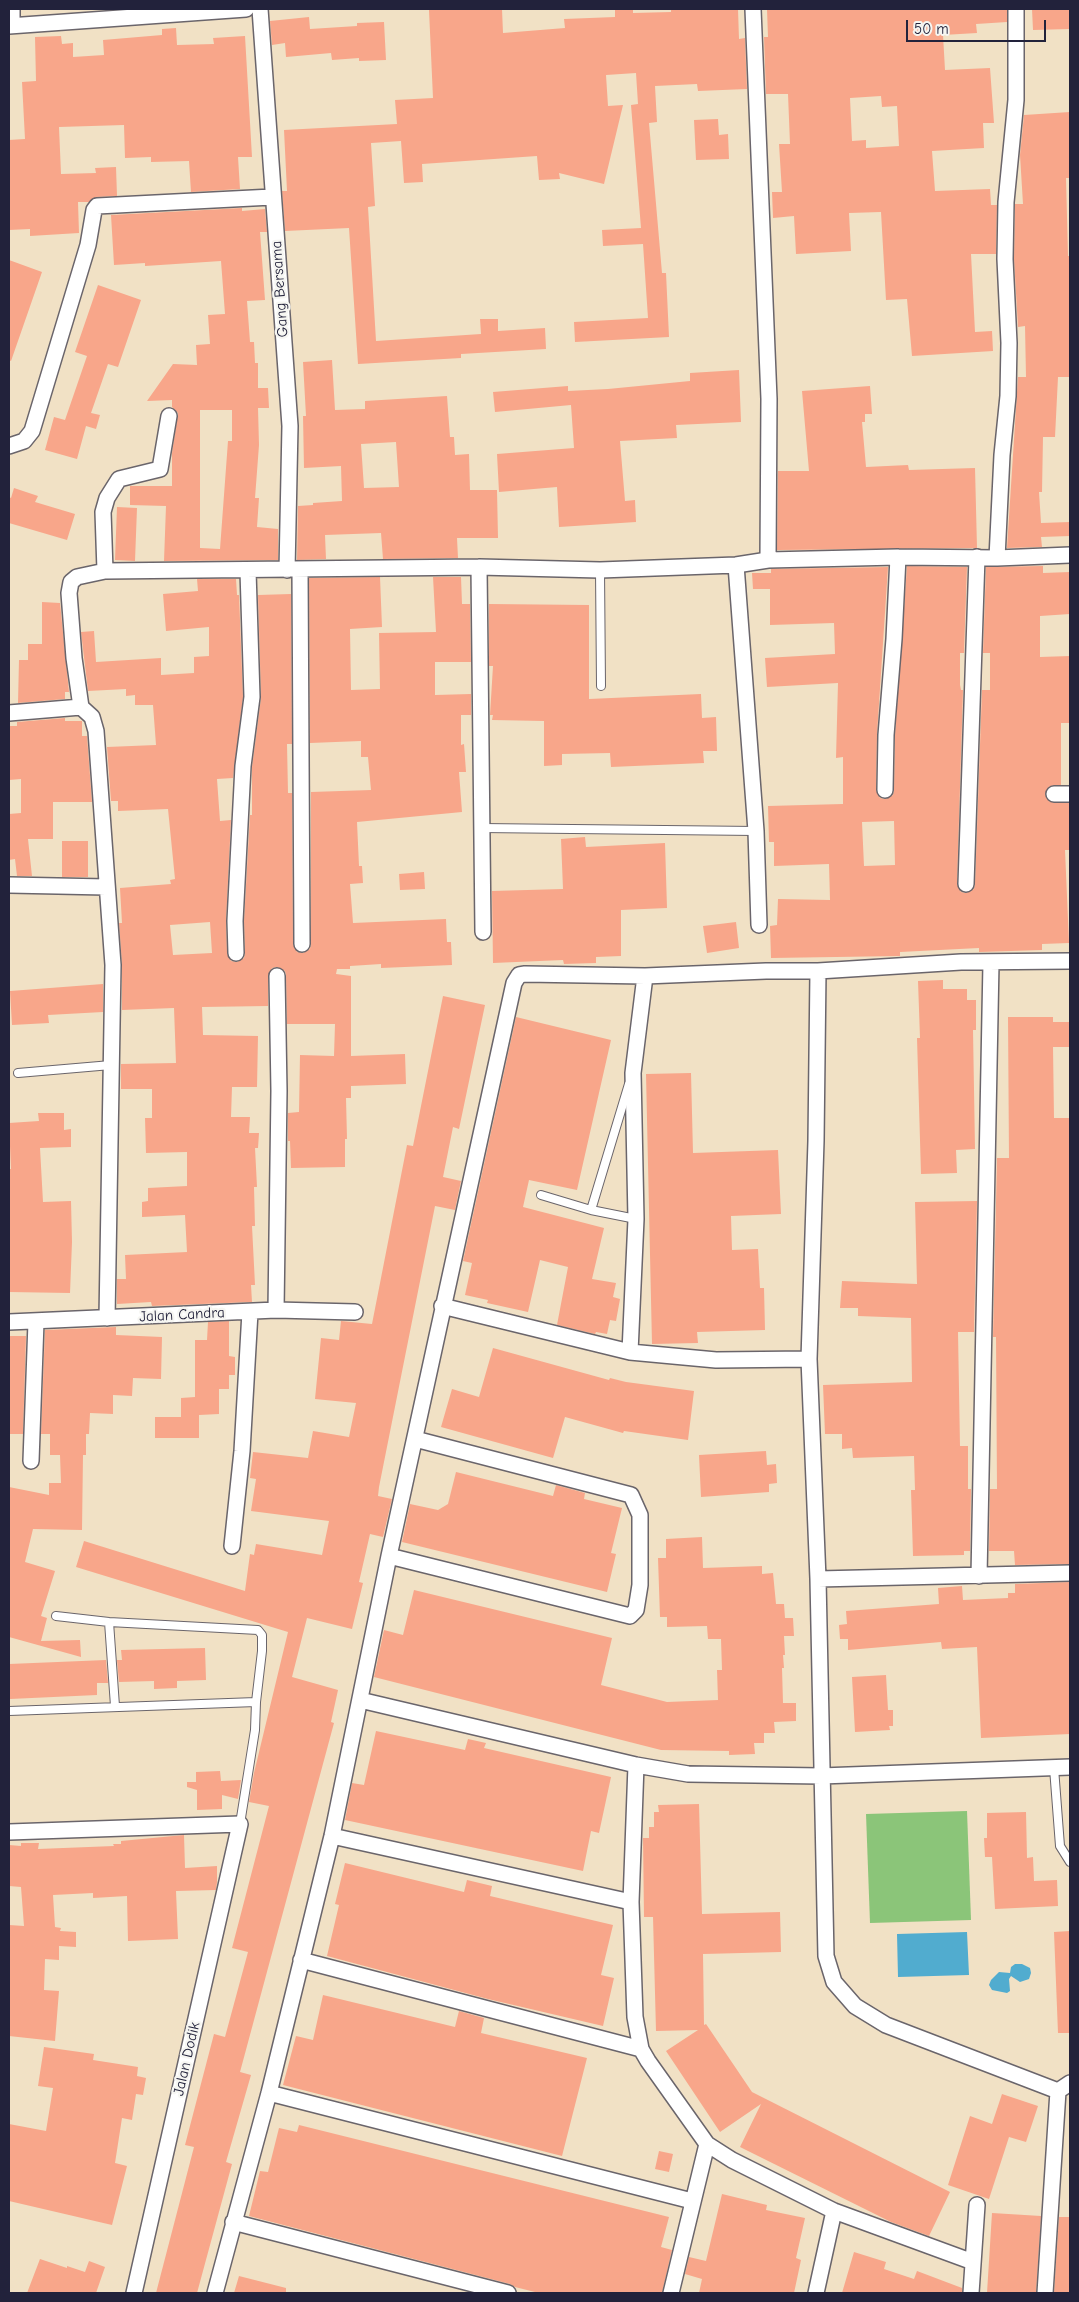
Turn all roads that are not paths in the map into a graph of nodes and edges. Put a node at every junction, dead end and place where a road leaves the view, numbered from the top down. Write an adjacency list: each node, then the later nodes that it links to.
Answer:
1 (12, 9): 6 (street)
2 (246, 9): 6 (street)
3 (260, 9): 7 (street, Gang Bersama)
4 (753, 9): 14 (street)
5 (1016, 9): 13 (street)
6 (10, 25)
7 (272, 197): 9 (street); 17 (street, Gang Bersama)
8 (169, 416): 19 (street)
9 (9, 446)
10 (1070, 555): 13 (street)
11 (898, 557): 12 (street); 14 (street); 24 (street)
12 (977, 557): 13 (street); 29 (street)
13 (997, 558)
14 (768, 560): 15 (street)
15 (736, 565): 18 (street); 28 (street)
16 (479, 567): 17 (street); 18 (street); 27 (street)
17 (293, 569): 20 (street); 34 (street, Gang Bersama)
18 (600, 570): 21 (lane)
19 (105, 571): 20 (street); 22 (street)
20 (248, 571): 35 (street)
21 (601, 686)
22 (81, 707): 23 (street); 31 (street)
23 (9, 713)
24 (885, 790)
25 (1054, 794): 26 (street)
26 (1070, 794)
27 (481, 828): 28 (lane); 33 (street)
28 (756, 831): 32 (street)
29 (966, 884)
30 (9, 885): 31 (street)
31 (106, 887): 41 (street)
32 (759, 925)
33 (483, 932)
34 (302, 944)
35 (236, 953)
36 (1070, 961): 37 (street)
37 (991, 963): 38 (street); 61 (street)
38 (818, 971): 40 (street); 55 (street)
39 (277, 976): 48 (street)
40 (645, 976): 42 (street); 47 (street)
41 (111, 1065): 43 (lane); 51 (street)
42 (633, 1073): 45 (lane); 46 (street)
43 (18, 1074)
44 (541, 1195): 45 (lane)
45 (591, 1210): 46 (lane)
46 (636, 1219): 54 (street)
47 (442, 1306): 54 (street); 56 (street)
48 (276, 1310): 49 (street, Jalan Candra); 50 (street, Jalan Candra)
49 (250, 1312): 51 (street, Jalan Candra); 58 (street)
50 (355, 1312)
51 (106, 1318): 53 (street, Jalan Candra)
52 (9, 1322): 53 (street, Jalan Candra)
53 (36, 1322): 57 (street)
54 (630, 1352): 55 (street)
55 (809, 1359): 62 (street)
56 (415, 1439): 59 (street); 59 (street)
57 (31, 1460)
58 (232, 1546)
59 (389, 1556): 65 (street)
60 (1070, 1573): 61 (street)
61 (980, 1576): 62 (street)
62 (818, 1579): 72 (street)
63 (56, 1616): 64 (lane)
64 (109, 1622): 66 (lane); 67 (lane)
65 (360, 1700): 69 (street); 75 (street)
66 (256, 1702): 67 (lane); 73 (lane)
67 (115, 1706): 68 (lane)
68 (9, 1710)
69 (636, 1765): 72 (street); 77 (street)
70 (1070, 1767): 71 (street)
71 (1054, 1768): 72 (street); 76 (lane)
72 (821, 1776): 80 (street)
73 (240, 1824): 74 (street); 88 (street, Jalan Dodik)
74 (9, 1832)
75 (332, 1836): 77 (street); 78 (street)
76 (1070, 1862)
77 (631, 1902): 79 (street)
78 (301, 1960): 79 (street); 81 (street)
79 (641, 2049): 82 (street)
80 (1064, 2087): 94 (street)
81 (269, 2092): 83 (street); 86 (street)
82 (707, 2144): 83 (street); 85 (street)
83 (692, 2201): 91 (street)
84 (977, 2205): 87 (street)
85 (834, 2211): 87 (street); 92 (street)
86 (233, 2222): 89 (street); 90 (street)
87 (973, 2262): 93 (street)
88 (134, 2293)
89 (215, 2293)
90 (508, 2293)
91 (671, 2293)
92 (816, 2293)
93 (971, 2293)
94 (1045, 2293)

